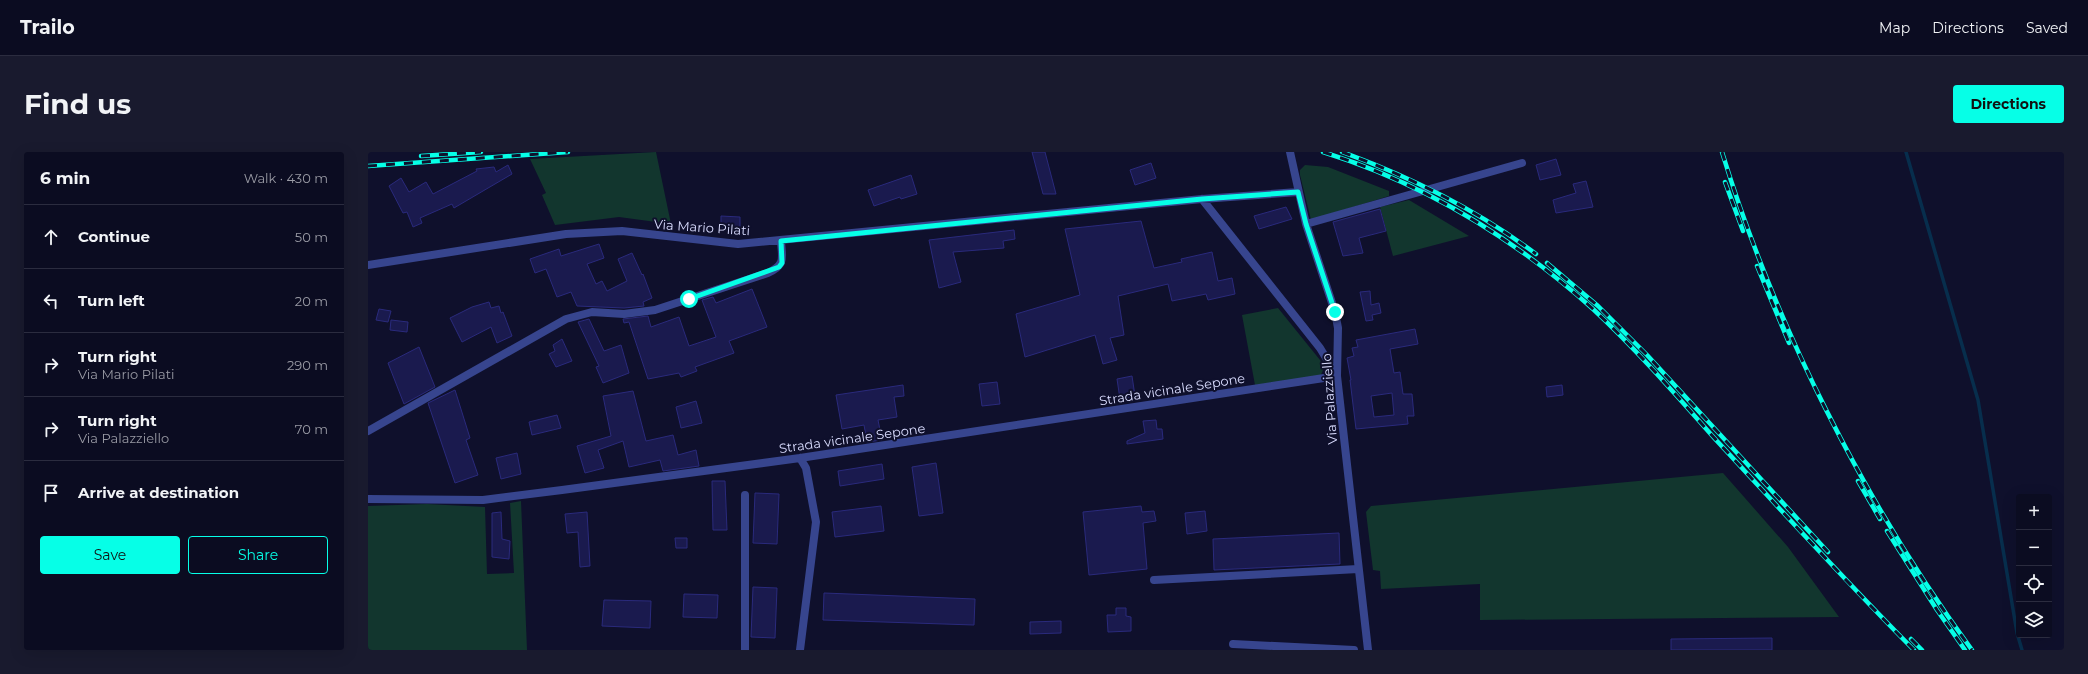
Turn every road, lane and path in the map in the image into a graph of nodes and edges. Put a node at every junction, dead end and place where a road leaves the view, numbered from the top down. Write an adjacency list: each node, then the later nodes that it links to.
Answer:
1 (1290, 152): 3 (street, Via Palazziello)
2 (1522, 162): 5 (street)
3 (1298, 192): 4 (street, Via Mario Pilati); 5 (street, Via Palazziello)
4 (1202, 199): 6 (street, Via Mario Pilati); 8 (street)
5 (1306, 224): 8 (street, Via Palazziello)
6 (781, 241): 7 (street, Via Mario Pilati); 9 (street)
7 (368, 265)
8 (1337, 376): 10 (street, Strada vicinale Sepone); 13 (street, Via Palazziello)
9 (368, 431)
10 (800, 458): 12 (street, Strada vicinale Sepone); 17 (street)
11 (745, 495): 16 (street)
12 (368, 499)
13 (1358, 569): 14 (street); 19 (street, Via Palazziello)
14 (1154, 580)
15 (1234, 644): 18 (street)
16 (745, 650)
17 (800, 650)
18 (1354, 650)
19 (1368, 650)

